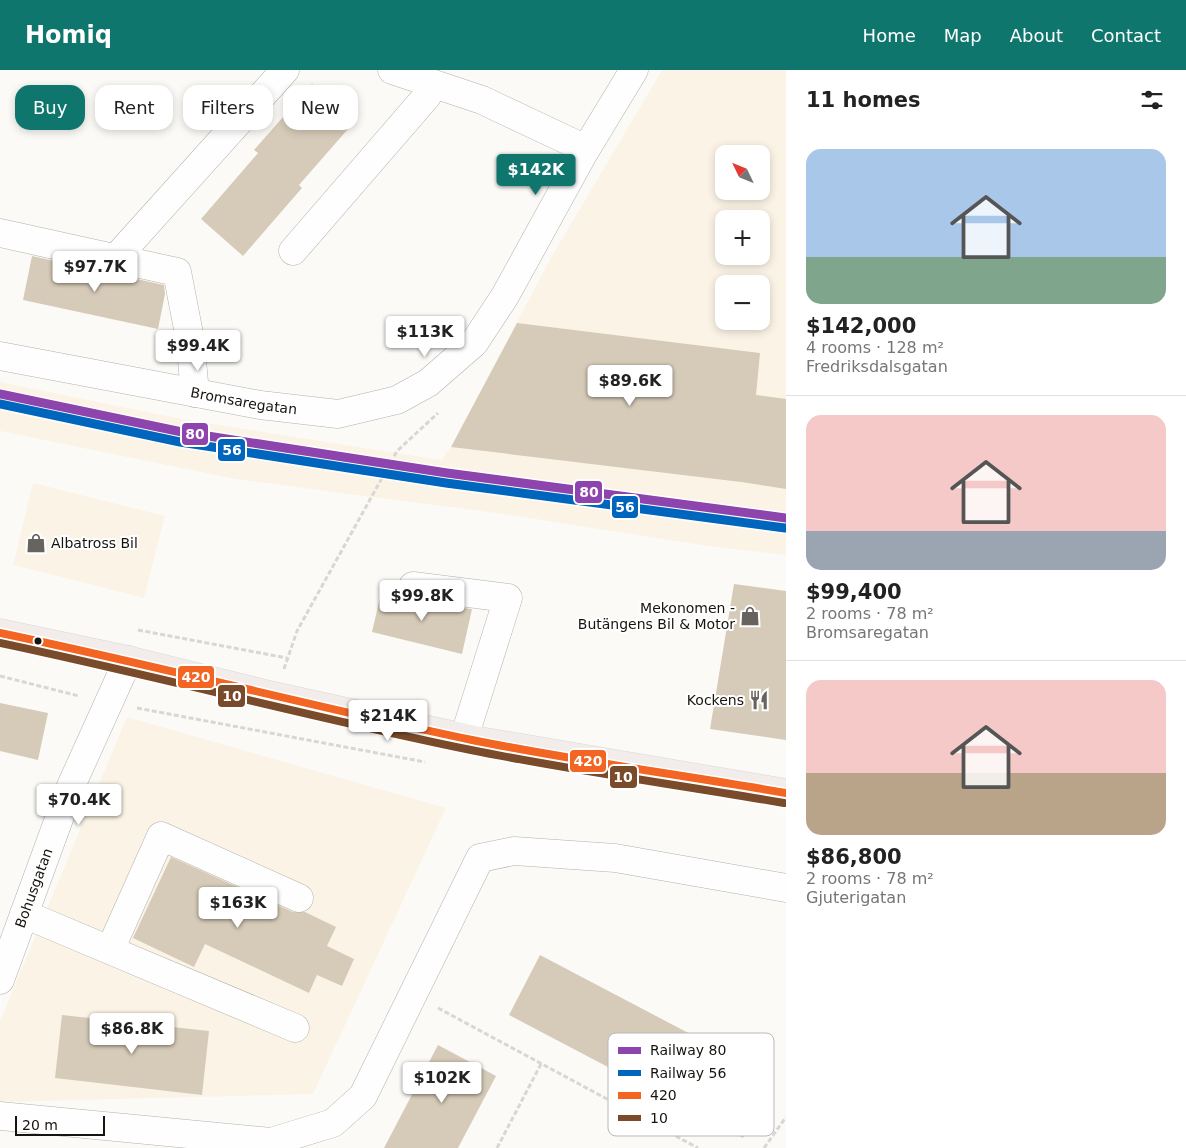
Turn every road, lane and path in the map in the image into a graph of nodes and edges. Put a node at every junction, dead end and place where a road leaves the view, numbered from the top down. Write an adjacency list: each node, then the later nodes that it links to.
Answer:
1 (286, 70): 7 (street)
2 (634, 70): 4 (street, Bromsaregatan)
3 (414, 75): 4 (street); 6 (street)
4 (586, 149): 9 (street, Bromsaregatan)
5 (0, 233): 7 (street)
6 (292, 251)
7 (115, 259): 9 (street)
8 (0, 356): 9 (street, Bromsaregatan)
9 (195, 393)
10 (442, 409): 14 (path)
11 (413, 586): 18 (street)
12 (134, 630): 14 (path)
13 (0, 633): 15 (main road)
14 (287, 658): 16 (path)
15 (128, 660): 16 (main road); 22 (street, Bohusgatan)
16 (274, 696): 17 (path); 18 (main road)
17 (264, 731)
18 (464, 738): 19 (main road)
19 (786, 794)
20 (786, 888): 25 (street)
21 (299, 898): 23 (street)
22 (24, 914): 23 (street); 24 (street, Bohusgatan)
23 (110, 950): 26 (street)
24 (0, 980)
25 (413, 995): 27 (path); 34 (street)
26 (295, 1028)
27 (541, 1064): 28 (path); 35 (path)
28 (608, 1100)
29 (0, 1116): 34 (street)
30 (786, 1117): 31 (path)
31 (774, 1134)
32 (676, 1136): 36 (path)
33 (773, 1136): 37 (path)
34 (269, 1145)
35 (497, 1148)
36 (698, 1148)
37 (764, 1148)

